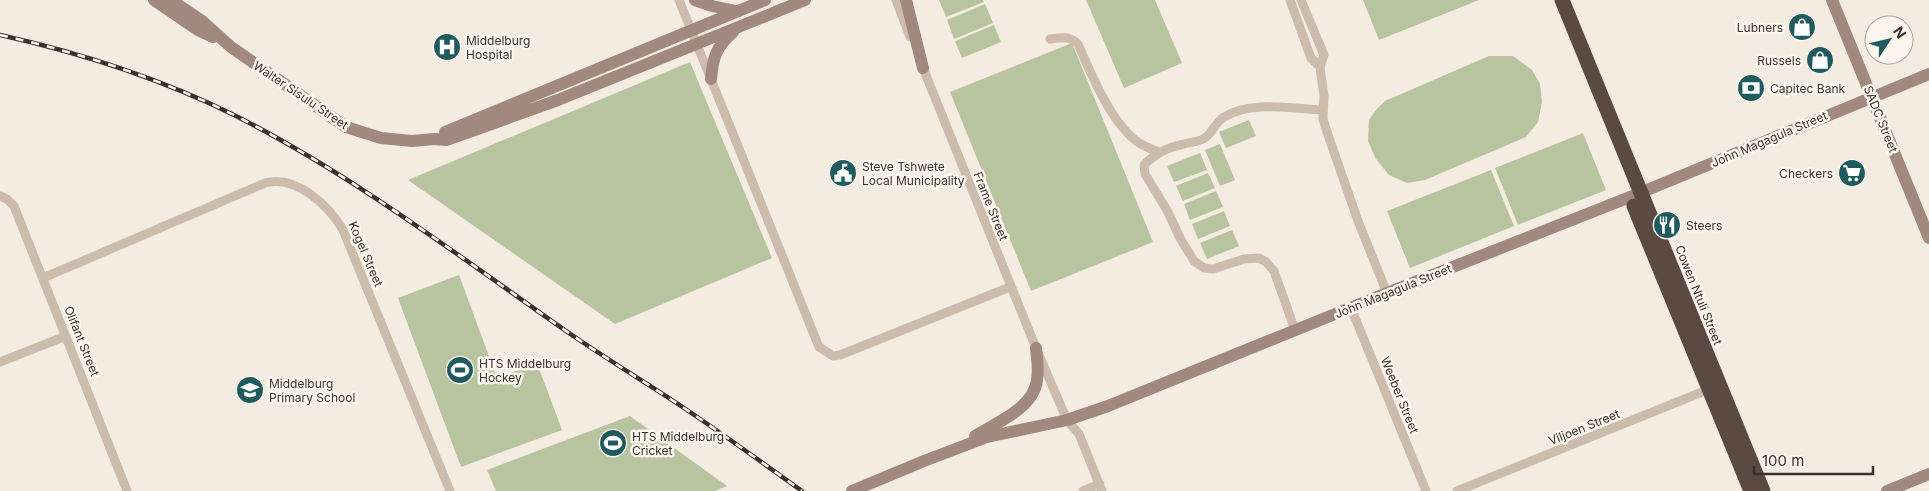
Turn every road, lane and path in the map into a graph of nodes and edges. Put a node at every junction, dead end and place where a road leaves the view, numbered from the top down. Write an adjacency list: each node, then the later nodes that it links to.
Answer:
1 (154, 0): 19 (main road, Walter Sisulu Street)
2 (172, 0): 19 (main road, Walter Sisulu Street)
3 (679, 0): 16 (street)
4 (695, 0): 14 (main road)
5 (765, 0): 14 (main road)
6 (805, 0): 15 (main road, Walter Sisulu Street)
7 (896, 0): 21 (street, Frame Street)
8 (906, 0): 21 (main road)
9 (1290, 0): 20 (street)
10 (1302, 0): 20 (street)
11 (1551, 0): 28 (highway, Cowen Ntuli Street)
12 (1562, 0): 28 (highway, Cowen Ntuli Street)
13 (1832, 0): 24 (main road, SADC Street)
14 (737, 11): 16 (main road)
15 (738, 27): 18 (main road, Walter Sisulu Street); 23 (main road)
16 (690, 30): 18 (street); 26 (main road)
17 (1050, 39): 27 (street)
18 (696, 44): 23 (street); 26 (main road, Walter Sisulu Street)
19 (230, 47): 26 (main road, Walter Sisulu Street)
20 (1320, 67): 25 (street)
21 (923, 68): 32 (street, Frame Street)
22 (1929, 74): 24 (main road, John Magagula Street)
23 (711, 80): 32 (street)
24 (1872, 96): 28 (main road, John Magagula Street); 30 (main road, SADC Street)
25 (1323, 110): 27 (street); 33 (street)
26 (434, 139)
27 (1159, 152): 35 (street)
28 (1635, 195): 33 (main road, John Magagula Street); 39 (highway, Cowen Ntuli Street)
29 (0, 196): 31 (street, Olifant Street)
30 (1929, 238)
31 (43, 278): 36 (street, Olifant Street); 45 (street, Kogel Street)
32 (1010, 287): 37 (street, Frame Street)
33 (1387, 292): 34 (main road, John Magagula Street)
34 (1351, 308): 35 (main road, John Magagula Street); 48 (street, Weeber Street)
35 (1295, 330): 40 (main road, John Magagula Street)
36 (66, 336): 38 (street); 44 (street, Olifant Street)
37 (1036, 348): 40 (street, Frame Street); 41 (main road)
38 (0, 362)
39 (1714, 387): 49 (street, Viljoen Street); 50 (highway, Cowen Ntuli Street); 51 (highway, Cowen Ntuli Street)
40 (1067, 420): 41 (main road, John Magagula Street); 43 (street, Frame Street)
41 (956, 448): 46 (main road, John Magagula Street)
42 (1929, 474): 52 (main road)
43 (1101, 488): 47 (street)
44 (128, 491)
45 (450, 491)
46 (852, 491)
47 (1083, 491)
48 (1426, 491)
49 (1457, 491)
50 (1751, 491)
51 (1763, 491)
52 (1886, 491)

